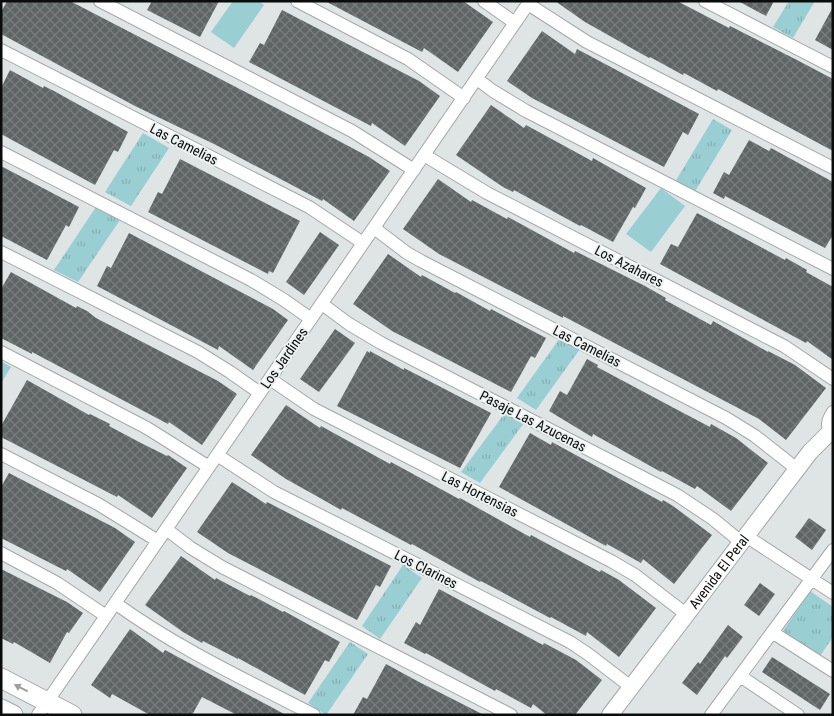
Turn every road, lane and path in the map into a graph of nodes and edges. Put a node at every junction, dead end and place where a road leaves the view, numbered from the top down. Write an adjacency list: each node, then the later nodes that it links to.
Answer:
1 (100, 1): 14 (street)
2 (297, 1): 10 (street)
3 (484, 1): 6 (street)
4 (704, 1): 8 (street)
5 (529, 3): 6 (street, Los Jardines); 13 (street)
6 (515, 24): 9 (street, Los Jardines)
7 (1, 50): 16 (street, Las Camelias)
8 (833, 67)
9 (477, 79): 10 (street, Los Jardines); 18 (street)
10 (464, 98): 12 (street, Los Jardines)
11 (1, 152): 20 (street)
12 (424, 155): 14 (street, Los Jardines); 23 (street, Los Azahares)
13 (833, 168)
14 (414, 170): 15 (street, Los Jardines)
15 (374, 228): 16 (street, Los Jardines); 30 (street, Las Camelias)
16 (363, 244): 19 (street, Los Jardines)
17 (1, 252): 24 (street)
18 (833, 269)
19 (322, 304): 20 (street, Los Jardines); 32 (street, Pasaje Las Azucenas)
20 (311, 319): 22 (street, Los Jardines)
21 (1, 352): 29 (street)
22 (270, 379): 24 (street, Los Jardines); 39 (street, Las Hortensias)
23 (833, 379)
24 (260, 393): 28 (street, Los Jardines)
25 (833, 412): 26 (street, Avenida El Peral)
26 (832, 431): 30 (street, Avenida El Peral)
27 (1, 454): 33 (street)
28 (217, 455): 29 (street, Los Jardines); 45 (street, Los Clarines)
29 (209, 467): 31 (street, Los Jardines)
30 (797, 469): 32 (street, Avenida El Peral)
31 (166, 529): 33 (street, Los Jardines); 51 (street)
32 (744, 539): 36 (street, Pasaje Las Azucenas); 39 (street, Avenida El Peral)
33 (158, 541): 38 (street, Los Jardines)
34 (833, 550): 36 (street)
35 (1, 553): 40 (street)
36 (811, 579): 37 (street, Pasaje Las Azucenas); 41 (street)
37 (833, 593)
38 (115, 603): 40 (street, Los Jardines); 50 (street)
39 (686, 614): 45 (street, Avenida El Peral)
40 (106, 616): 46 (street, Los Jardines)
41 (772, 632): 42 (street); 43 (street)
42 (833, 671)
43 (740, 676): 53 (street); 54 (street)
44 (1, 678): 46 (main road, one-way to 44)
45 (631, 687): 52 (street, Avenida El Peral)
46 (42, 708): 49 (main road)
47 (1, 709): 48 (main road)
48 (13, 715)
49 (72, 715)
50 (314, 715)
51 (511, 715)
52 (610, 715)
53 (711, 715)
54 (798, 715)

